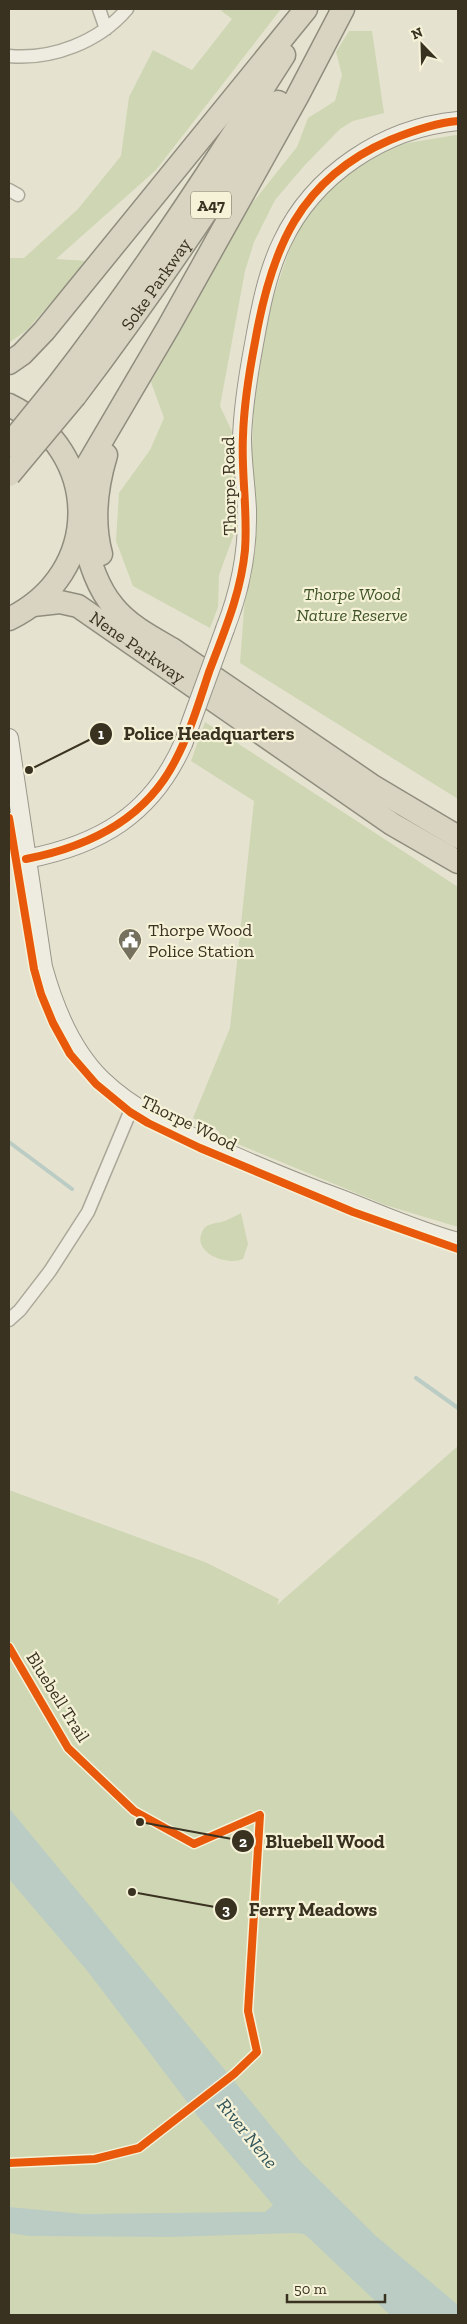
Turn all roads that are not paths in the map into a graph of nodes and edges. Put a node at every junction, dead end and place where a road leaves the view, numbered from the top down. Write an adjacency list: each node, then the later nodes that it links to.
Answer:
1 (99, 9): 7 (street)
2 (127, 9): 7 (street)
3 (306, 9): 11 (highway, A47)
4 (313, 9): 12 (highway, Soke Parkway / A47)
5 (338, 9): 12 (highway, Soke Parkway / A47)
6 (343, 9): 10 (highway, A47)
7 (106, 29): 8 (street)
8 (9, 56)
9 (458, 120): 23 (street, Thorpe Road, bridge)
10 (169, 326): 16 (highway, A47); 20 (highway, A47)
11 (9, 363)
12 (66, 391): 14 (highway, Soke Parkway / A47, bridge); 15 (highway, Soke Parkway / A47, bridge)
13 (9, 405): 16 (highway)
14 (9, 445)
15 (9, 475)
16 (79, 496): 17 (highway)
17 (80, 528): 18 (highway); 20 (highway, Nene Parkway)
18 (33, 605): 19 (highway); 24 (highway, Nene Parkway)
19 (9, 620)
20 (172, 649): 22 (highway, Nene Parkway)
21 (9, 738): 23 (street, Thorpe Wood)
22 (458, 837)
23 (26, 859): 25 (street, Thorpe Wood)
24 (458, 862)
25 (133, 1105): 26 (street, Thorpe Wood); 27 (street)
26 (458, 1242)
27 (9, 1320)

